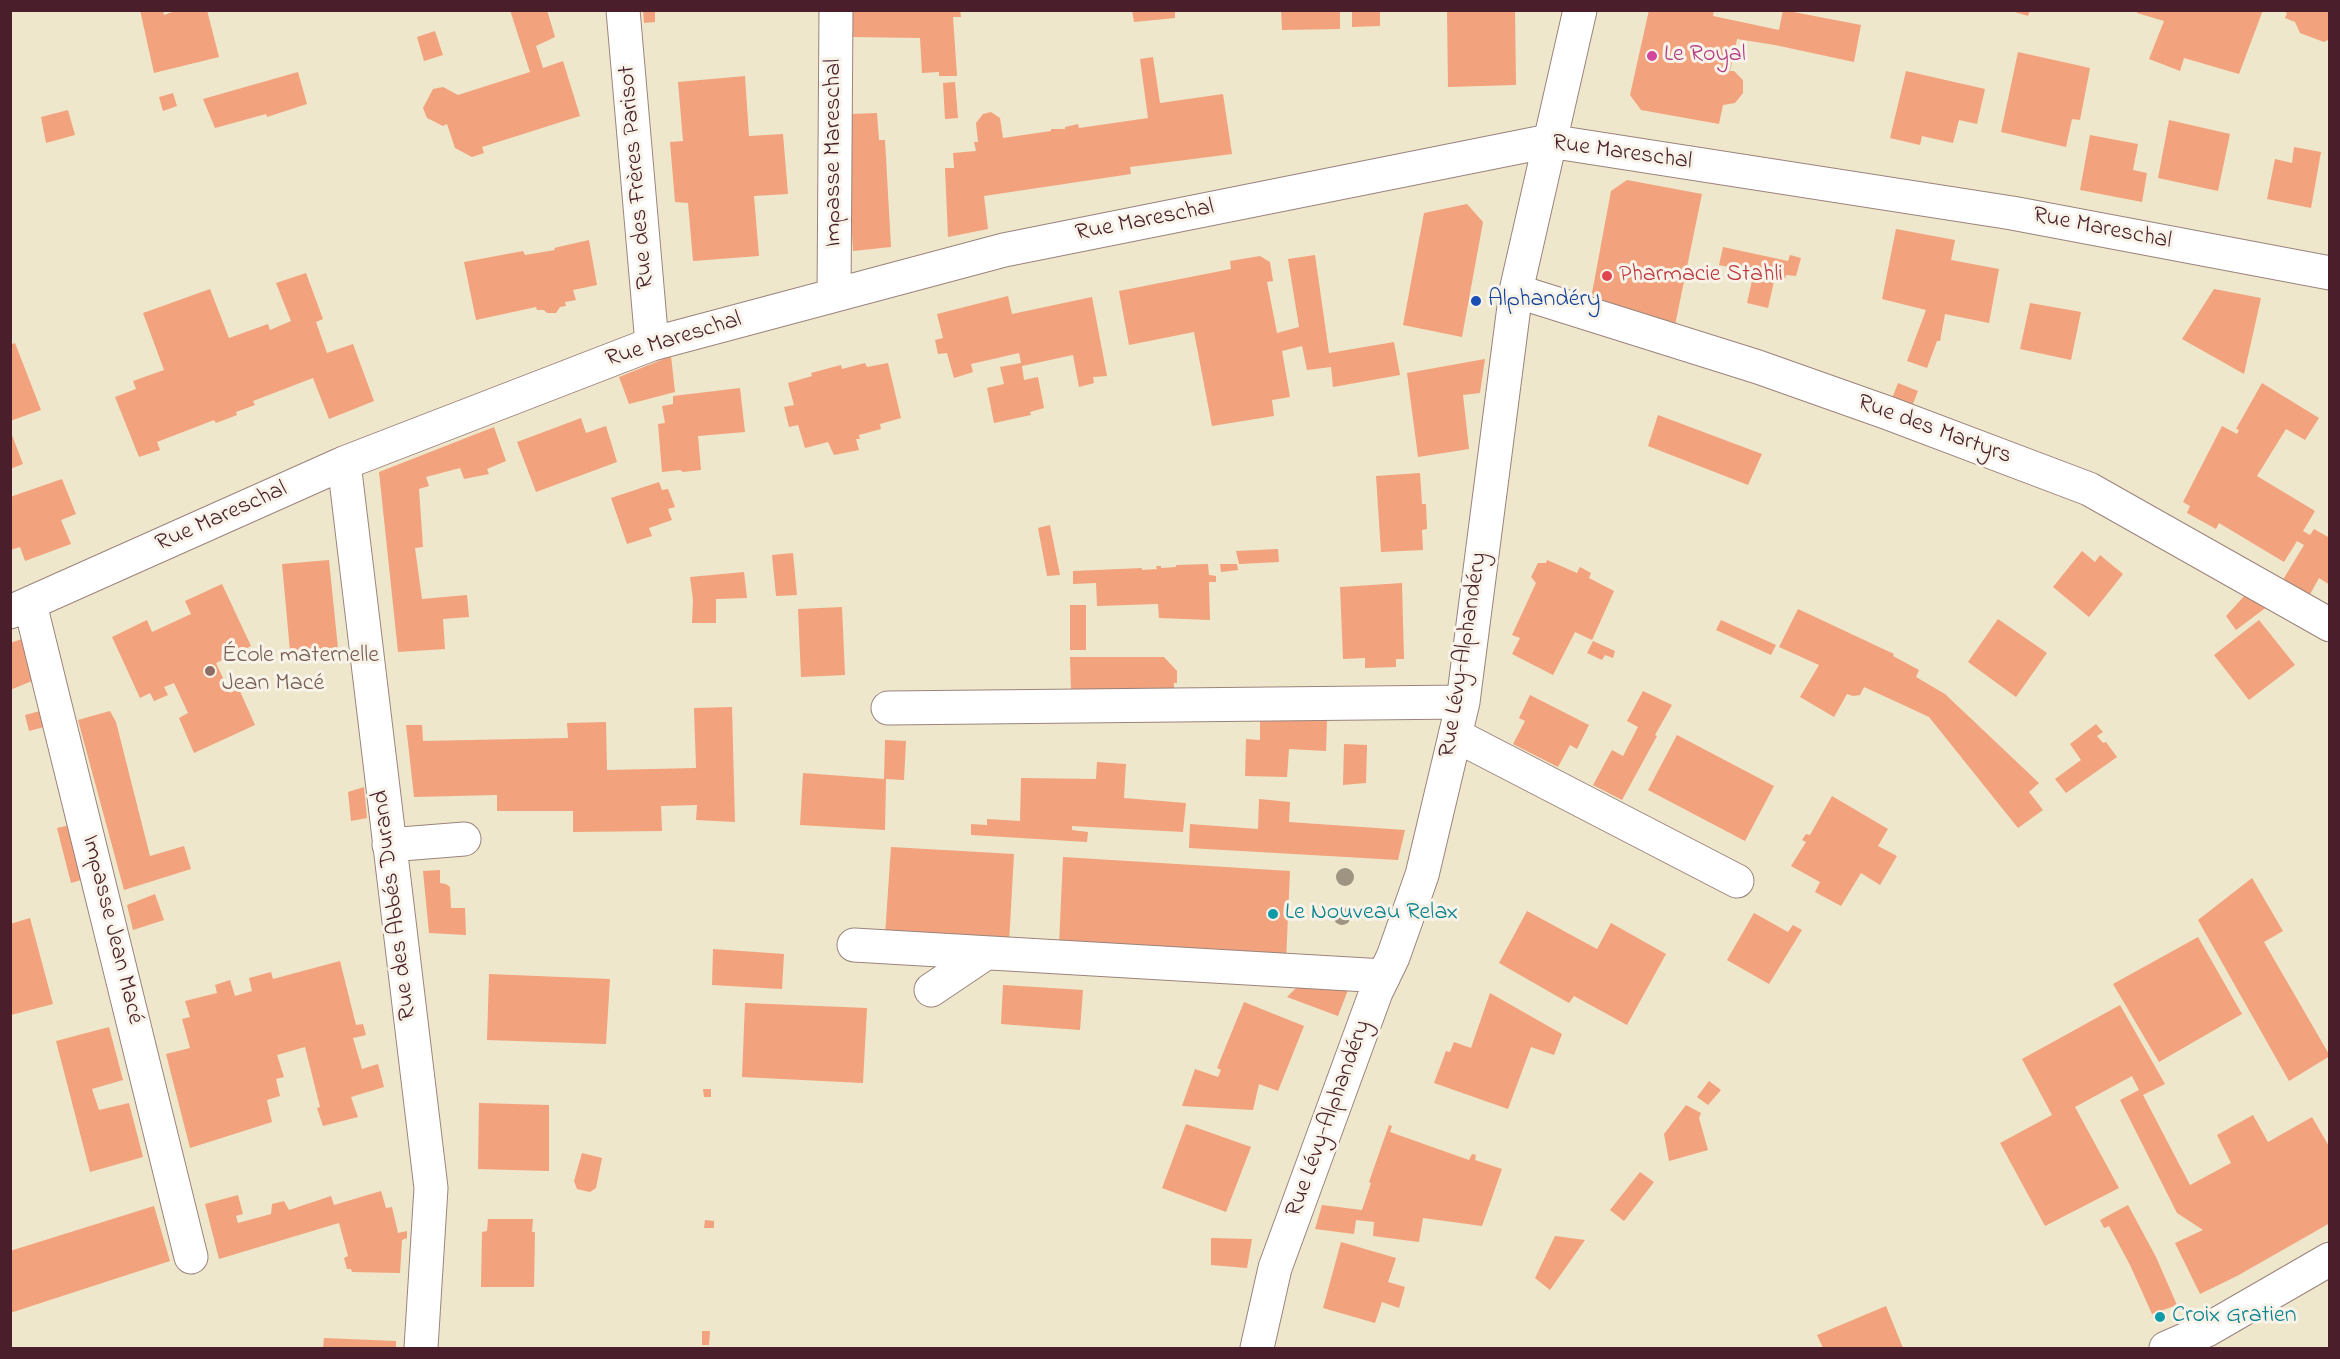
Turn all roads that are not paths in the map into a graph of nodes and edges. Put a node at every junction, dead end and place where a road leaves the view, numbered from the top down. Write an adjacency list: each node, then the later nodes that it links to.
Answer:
1 (623, 10): 8 (street, Rue des Frères Parisot)
2 (836, 10): 7 (street, Impasse Mareschal)
3 (1580, 10): 4 (street, Rue Lévy-Alphandéry)
4 (1549, 141): 5 (street, Rue Mareschal); 6 (street, Rue Lévy-Alphandéry); 7 (street, Rue Mareschal)
5 (2330, 273)
6 (1516, 291): 11 (street, Rue des Martyrs); 12 (street, Rue Lévy-Alphandéry)
7 (834, 295): 8 (street, Rue Mareschal)
8 (652, 344): 9 (street, Rue Mareschal)
9 (344, 463): 10 (street, Rue Mareschal); 16 (street, Rue des Abbés Durand)
10 (20, 608): 22 (street, Impasse Jean Macé)
11 (2330, 625)
12 (1463, 702): 13 (street); 14 (street, Rue Lévy-Alphandéry)
13 (888, 708)
14 (1455, 735): 17 (street); 20 (street, Rue Lévy-Alphandéry)
15 (464, 839): 16 (street)
16 (389, 845): 24 (street, Rue des Abbés Durand)
17 (1737, 881)
18 (854, 945): 19 (street)
19 (986, 953): 20 (street); 21 (street)
20 (1384, 976): 25 (street, Rue Lévy-Alphandéry)
21 (931, 990)
22 (191, 1257)
23 (2330, 1259): 26 (street)
24 (421, 1348)
25 (1257, 1348)
26 (2166, 1348)

